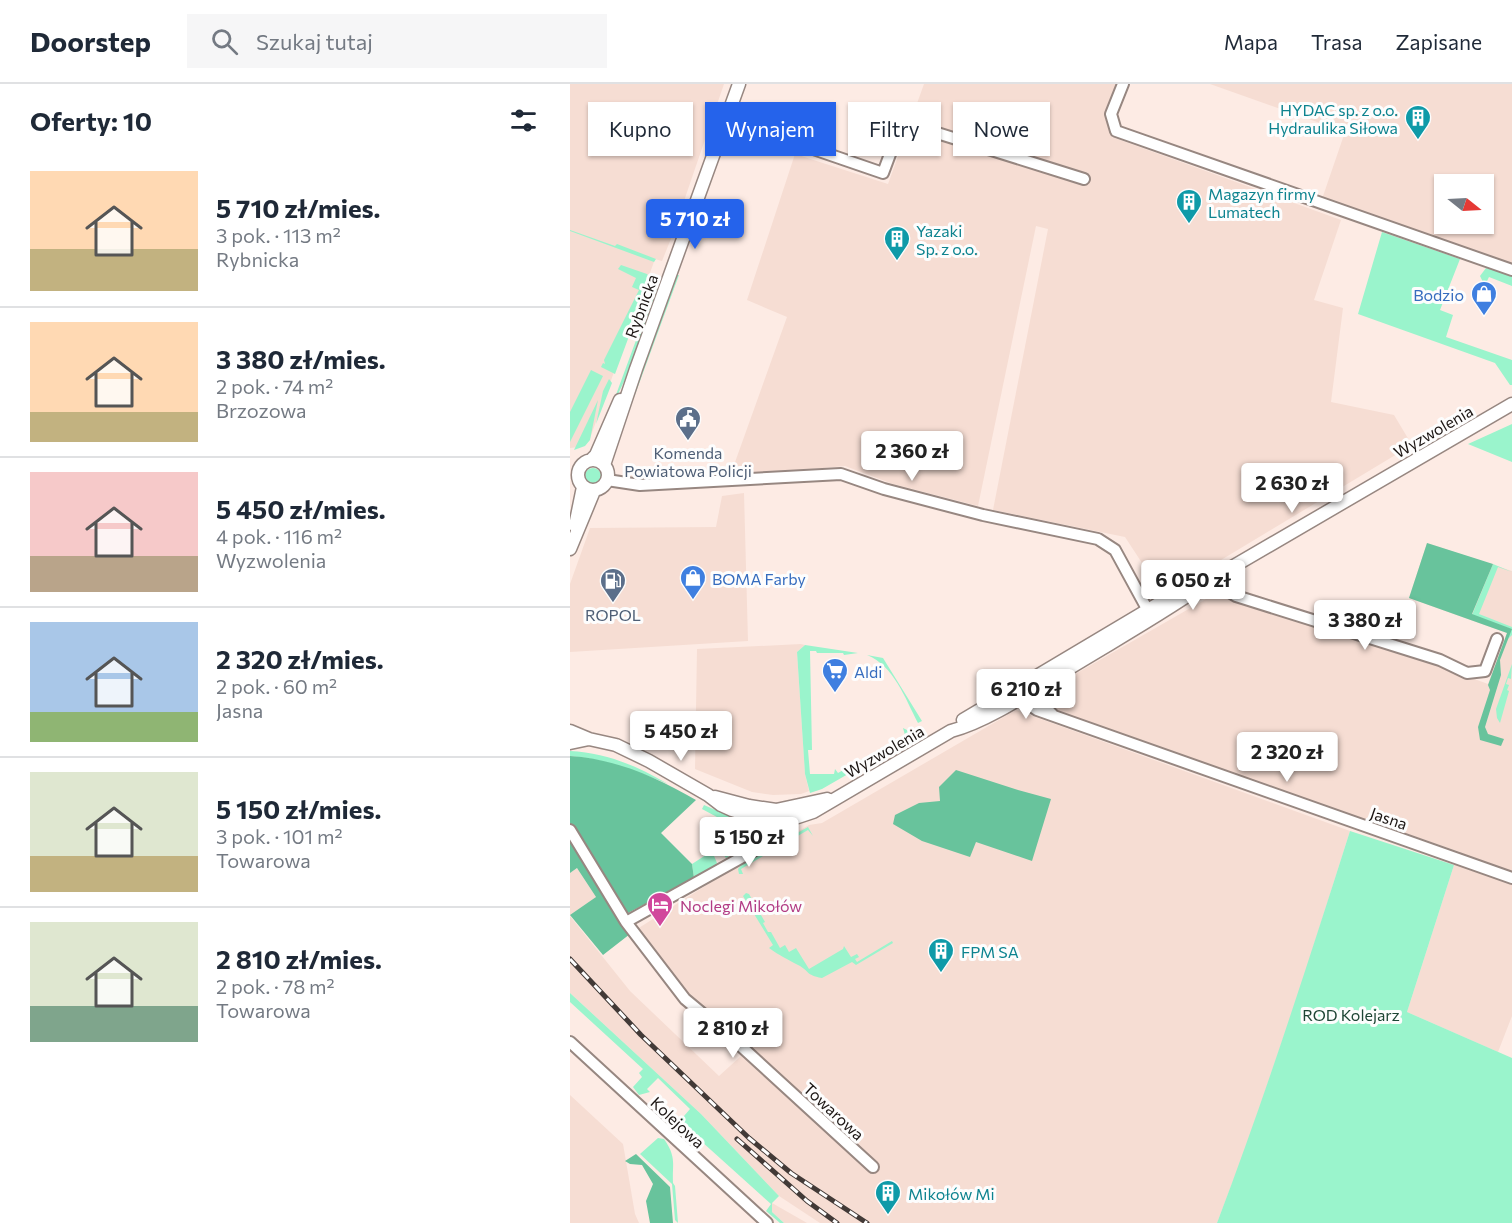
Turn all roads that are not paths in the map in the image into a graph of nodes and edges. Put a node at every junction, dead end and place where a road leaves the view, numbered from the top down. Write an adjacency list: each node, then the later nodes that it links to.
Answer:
1 (739, 84): 3 (street, Rybnicka)
2 (1123, 84): 7 (street)
3 (732, 102)
4 (713, 156): 8 (street, Rybnicka)
5 (834, 156): 6 (street)
6 (1084, 179)
7 (1512, 270)
8 (636, 369): 10 (street, Rybnicka); 11 (street, Rybnicka)
9 (1512, 404): 15 (street, Wyzwolenia)
10 (591, 460): 11 (street); 13 (street)
11 (604, 465): 12 (street)
12 (608, 480): 13 (street); 16 (street)
13 (588, 489): 14 (street)
14 (571, 546)
15 (1215, 577): 16 (street, Wyzwolenia); 17 (street)
16 (1151, 614): 18 (street, Wyzwolenia)
17 (1497, 639)
18 (1027, 690): 23 (street, Wyzwolenia); 27 (street, Jasna)
19 (570, 731): 20 (street, Wyzwolenia)
20 (589, 739): 21 (street, Wyzwolenia); 22 (street, Wyzwolenia)
21 (570, 742)
22 (708, 795): 23 (street, Wyzwolenia); 24 (street, Wyzwolenia)
23 (778, 814): 24 (street, Wyzwolenia); 26 (street)
24 (755, 817): 26 (street)
25 (570, 830): 28 (street, Towarowa)
26 (756, 848): 28 (street)
27 (1512, 878)
28 (626, 922): 30 (street, Towarowa)
29 (570, 1042): 31 (street, Kolejowa)
30 (873, 1167)
31 (767, 1223)

